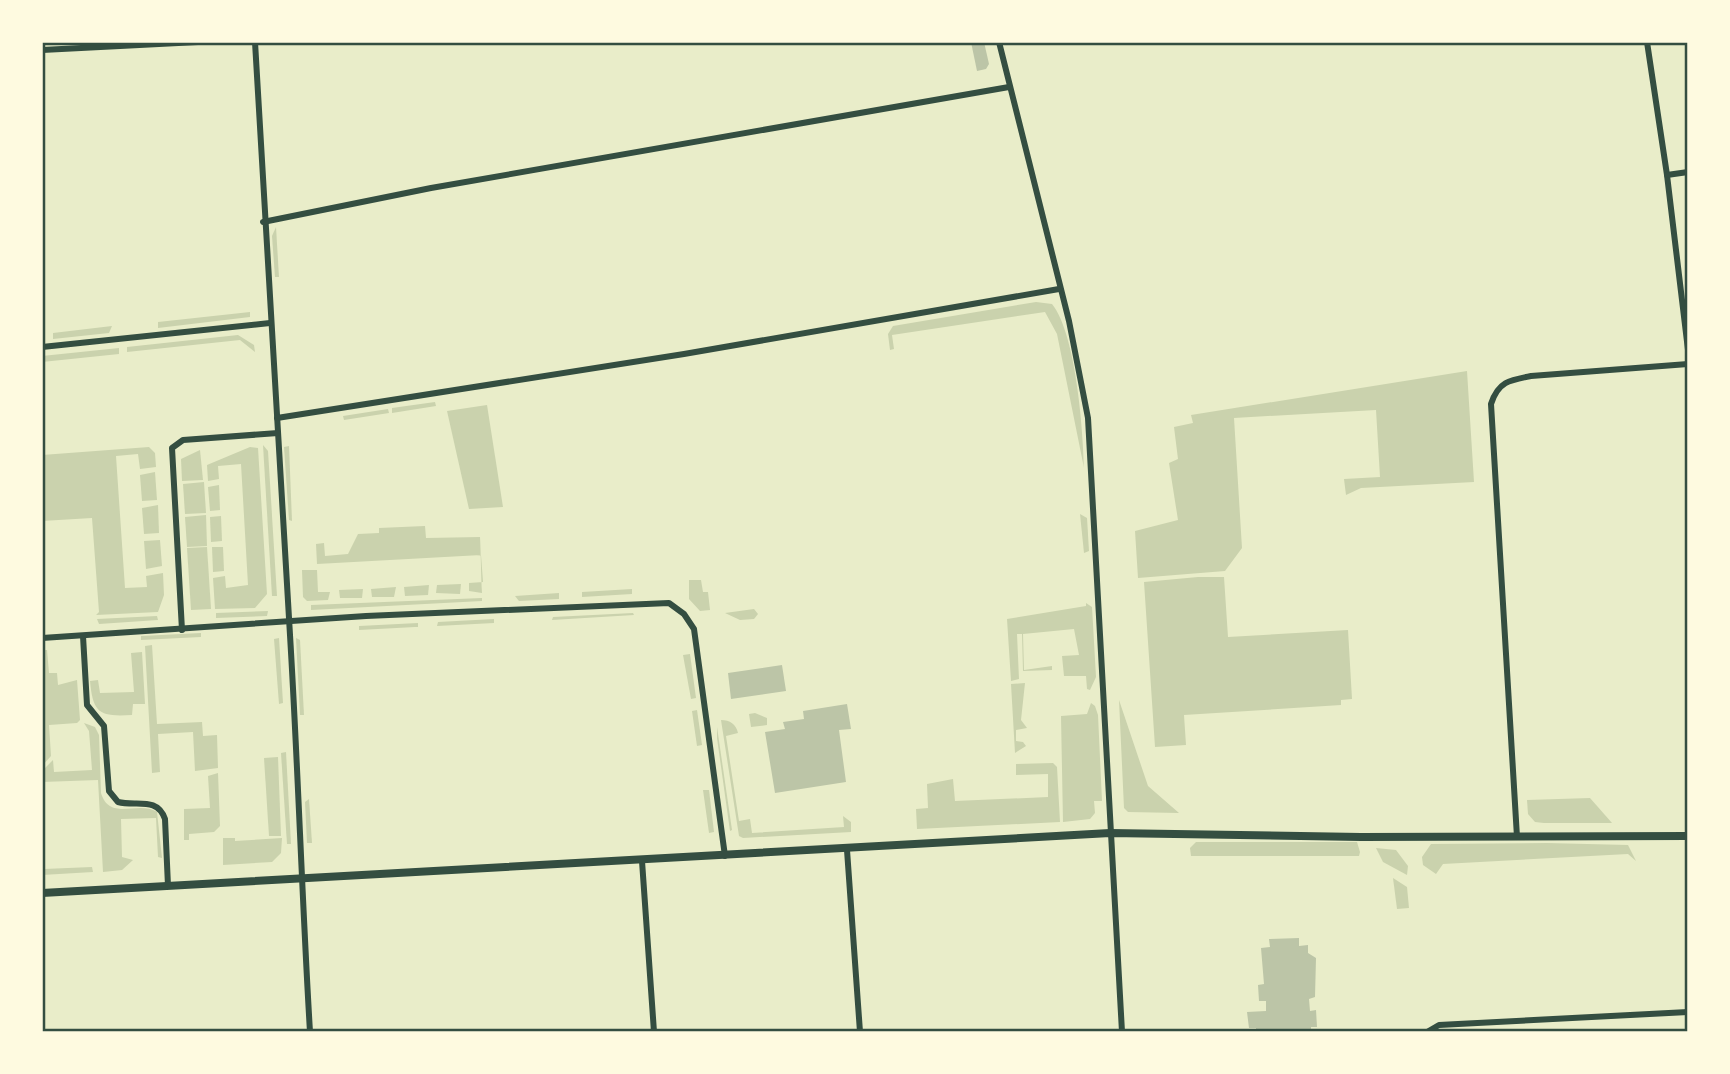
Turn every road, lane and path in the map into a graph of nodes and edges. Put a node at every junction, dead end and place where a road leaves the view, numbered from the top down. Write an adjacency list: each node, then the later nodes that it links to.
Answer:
1 (69, 42): 6 (street)
2 (198, 42): 6 (street)
3 (255, 42): 11 (street)
4 (999, 42): 8 (street)
5 (1647, 42): 10 (street)
6 (75, 48): 7 (street)
7 (42, 50)
8 (1009, 87): 11 (street); 14 (street)
9 (1688, 172): 10 (street)
10 (1667, 175): 13 (street)
11 (263, 222): 15 (street)
12 (1688, 262): 13 (street)
13 (1677, 265): 17 (street)
14 (1059, 289): 19 (street); 25 (street)
15 (270, 323): 16 (street); 19 (street)
16 (42, 347)
17 (1688, 350)
18 (1688, 364): 26 (street)
19 (277, 418): 20 (street)
20 (278, 433): 21 (street); 22 (street)
21 (289, 621): 22 (street); 29 (street); 31 (street)
22 (182, 630): 23 (street)
23 (83, 636): 24 (street); 32 (street)
24 (42, 638)
25 (1110, 833): 26 (street); 28 (street); 38 (street)
26 (1517, 836): 27 (street)
27 (1688, 836)
28 (847, 850): 29 (street); 37 (street)
29 (725, 856): 30 (street)
30 (642, 861): 31 (street); 36 (street)
31 (300, 876): 32 (street); 35 (street)
32 (168, 886): 33 (street)
33 (42, 893)
34 (1688, 1012): 39 (street)
35 (310, 1032)
36 (654, 1032)
37 (860, 1032)
38 (1122, 1032)
39 (1427, 1032)

